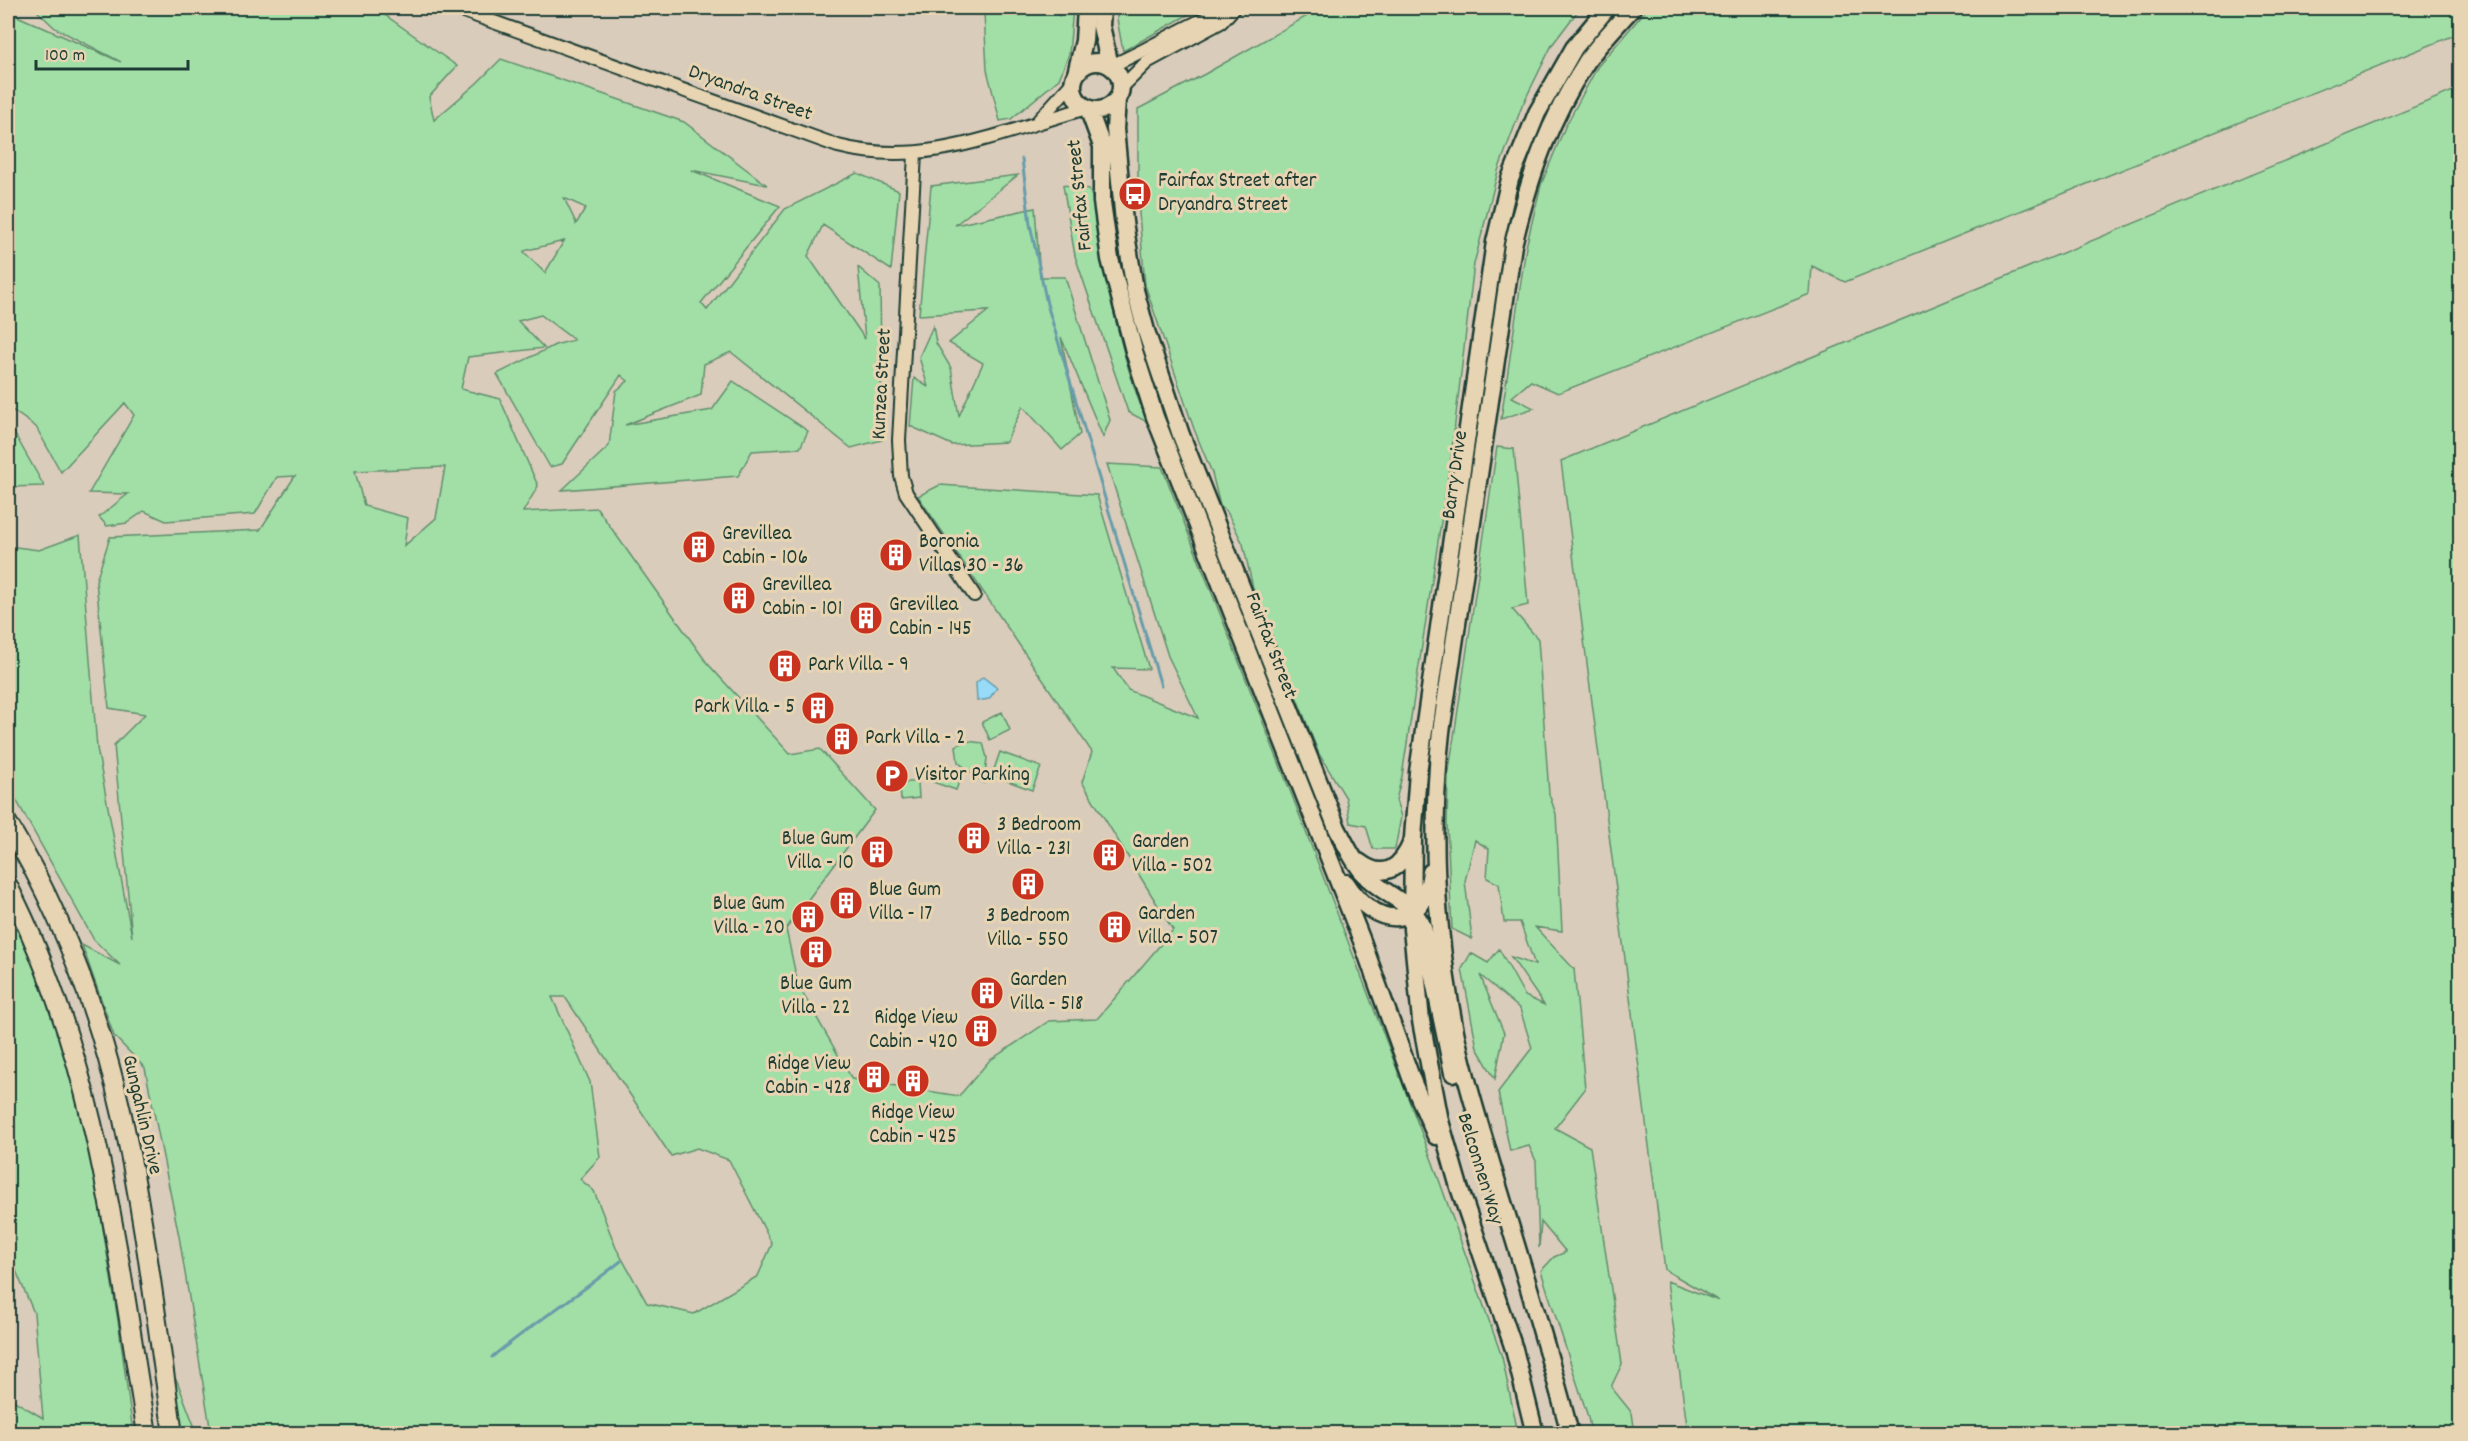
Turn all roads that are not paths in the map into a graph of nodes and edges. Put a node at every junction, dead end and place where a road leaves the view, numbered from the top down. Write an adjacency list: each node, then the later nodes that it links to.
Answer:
1 (455, 8): 12 (street, Dryandra Street)
2 (1086, 8): 8 (main road)
3 (1102, 8): 7 (main road)
4 (1234, 8): 7 (street); 9 (street)
5 (1607, 8): 16 (main road, Barry Drive)
6 (1632, 8): 14 (main road, Barry Drive)
7 (1110, 66): 8 (main road); 9 (main road)
8 (1075, 78): 10 (main road); 11 (street)
9 (1119, 93): 10 (main road); 18 (main road, Fairfax Street)
10 (1087, 108): 11 (street, Dryandra Street); 17 (main road, Fairfax Street)
11 (1039, 121): 12 (street, Dryandra Street)
12 (915, 154): 13 (street, Kunzea Street)
13 (974, 595)
14 (1436, 818): 20 (main road); 21 (main road, Barry Drive)
15 (8, 824): 25 (highway, Gungahlin Drive)
16 (1413, 838): 18 (main road); 20 (main road, Barry Drive)
17 (1325, 849): 20 (main road); 22 (main road, Fairfax Street)
18 (1353, 858): 20 (main road, Fairfax Street)
19 (8, 886): 24 (highway)
20 (1412, 910): 22 (main road, Belconnen Way); 23 (main road)
21 (1447, 980): 23 (main road, Belconnen Way)
22 (1459, 1187): 26 (main road, Belconnen Way)
23 (1526, 1280): 27 (main road, Belconnen Way)
24 (147, 1434)
25 (173, 1434)
26 (1535, 1434)
27 (1570, 1434)

